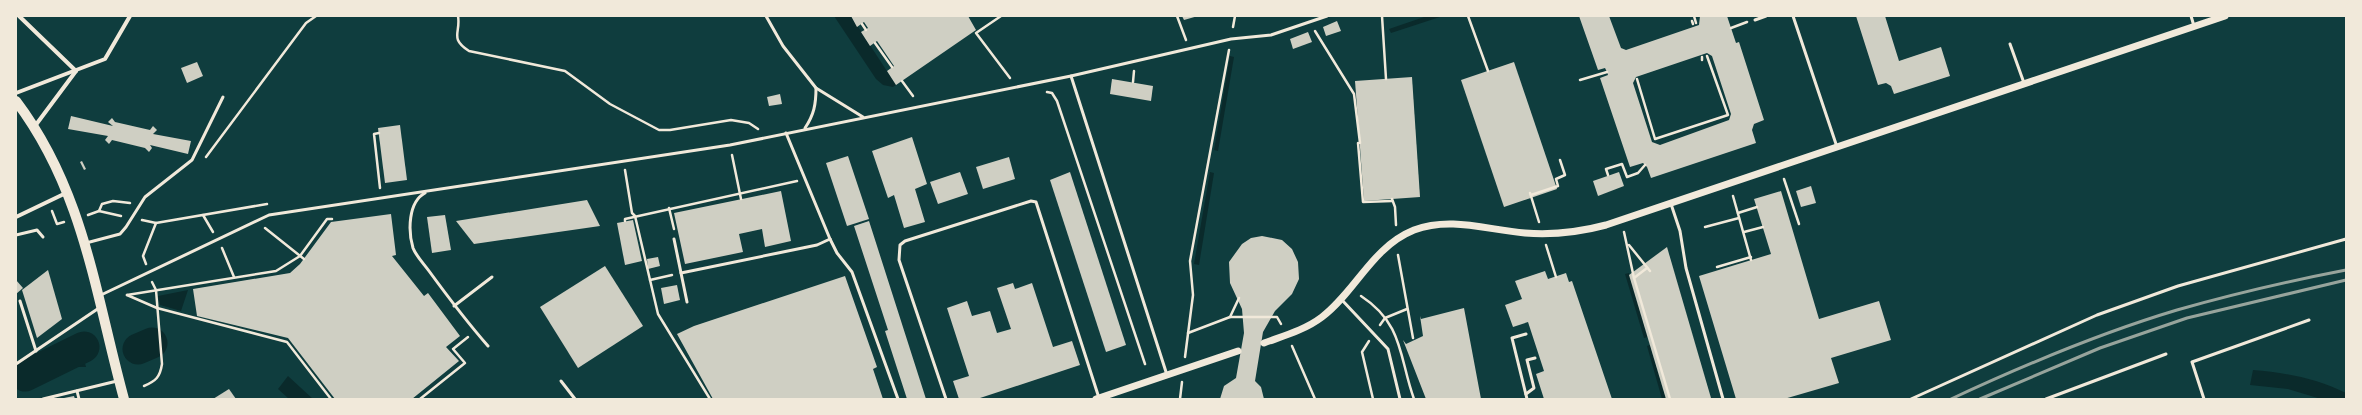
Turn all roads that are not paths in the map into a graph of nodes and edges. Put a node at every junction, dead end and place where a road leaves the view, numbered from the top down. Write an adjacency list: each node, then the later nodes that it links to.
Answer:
1 (18, 16): 12 (street)
2 (130, 16): 12 (street)
3 (766, 16): 15 (lane)
4 (1327, 16): 13 (lane)
5 (1766, 16): 9 (lane)
6 (1793, 16): 23 (lane)
7 (2191, 16): 10 (lane)
8 (2224, 16): 10 (street)
9 (1755, 20)
10 (2194, 26): 14 (street)
11 (2010, 44): 14 (lane)
12 (76, 71): 16 (street); 20 (street)
13 (1071, 76): 19 (lane); 51 (lane)
14 (2024, 82): 23 (street)
15 (816, 88): 19 (lane); 21 (lane)
16 (16, 93)
17 (223, 97): 33 (lane)
18 (16, 101): 20 (main road)
19 (863, 117): 21 (lane)
20 (35, 126): 24 (main road)
21 (805, 128): 22 (lane)
22 (786, 132): 25 (lane); 31 (lane)
23 (1837, 148): 26 (street)
24 (68, 192): 27 (street); 33 (main road)
25 (428, 192): 36 (lane); 41 (lane)
26 (1671, 204): 37 (street); 65 (lane)
27 (16, 217)
28 (16, 235): 29 (lane)
29 (43, 237)
30 (674, 239): 34 (lane)
31 (830, 239): 34 (lane); 60 (lane)
32 (2346, 239): 66 (lane)
33 (85, 244): 36 (main road)
34 (681, 273): 39 (lane)
35 (492, 277): 41 (lane)
36 (98, 295): 40 (main road)
37 (1341, 299): 44 (street); 63 (lane)
38 (20, 301): 46 (lane)
39 (687, 302)
40 (101, 306): 46 (lane); 52 (main road)
41 (454, 306): 45 (lane)
42 (2309, 320): 68 (lane)
43 (1526, 334): 55 (lane)
44 (1264, 343)
45 (488, 346)
46 (36, 351): 50 (lane)
47 (1238, 351): 51 (street)
48 (2166, 354): 67 (lane)
49 (1535, 358): 55 (lane)
50 (16, 364)
51 (1167, 375): 62 (street)
52 (119, 380): 54 (lane); 58 (main road)
53 (561, 381): 59 (lane)
54 (77, 390): 56 (lane); 57 (lane)
55 (1526, 394): 64 (lane)
56 (43, 399)
57 (79, 399)
58 (124, 399)
59 (574, 399)
60 (898, 399)
61 (946, 399): 62 (lane)
62 (1098, 399)
63 (1400, 399)
64 (1527, 399)
65 (1723, 399)
66 (1911, 399)
67 (2046, 399)
68 (2204, 399)

